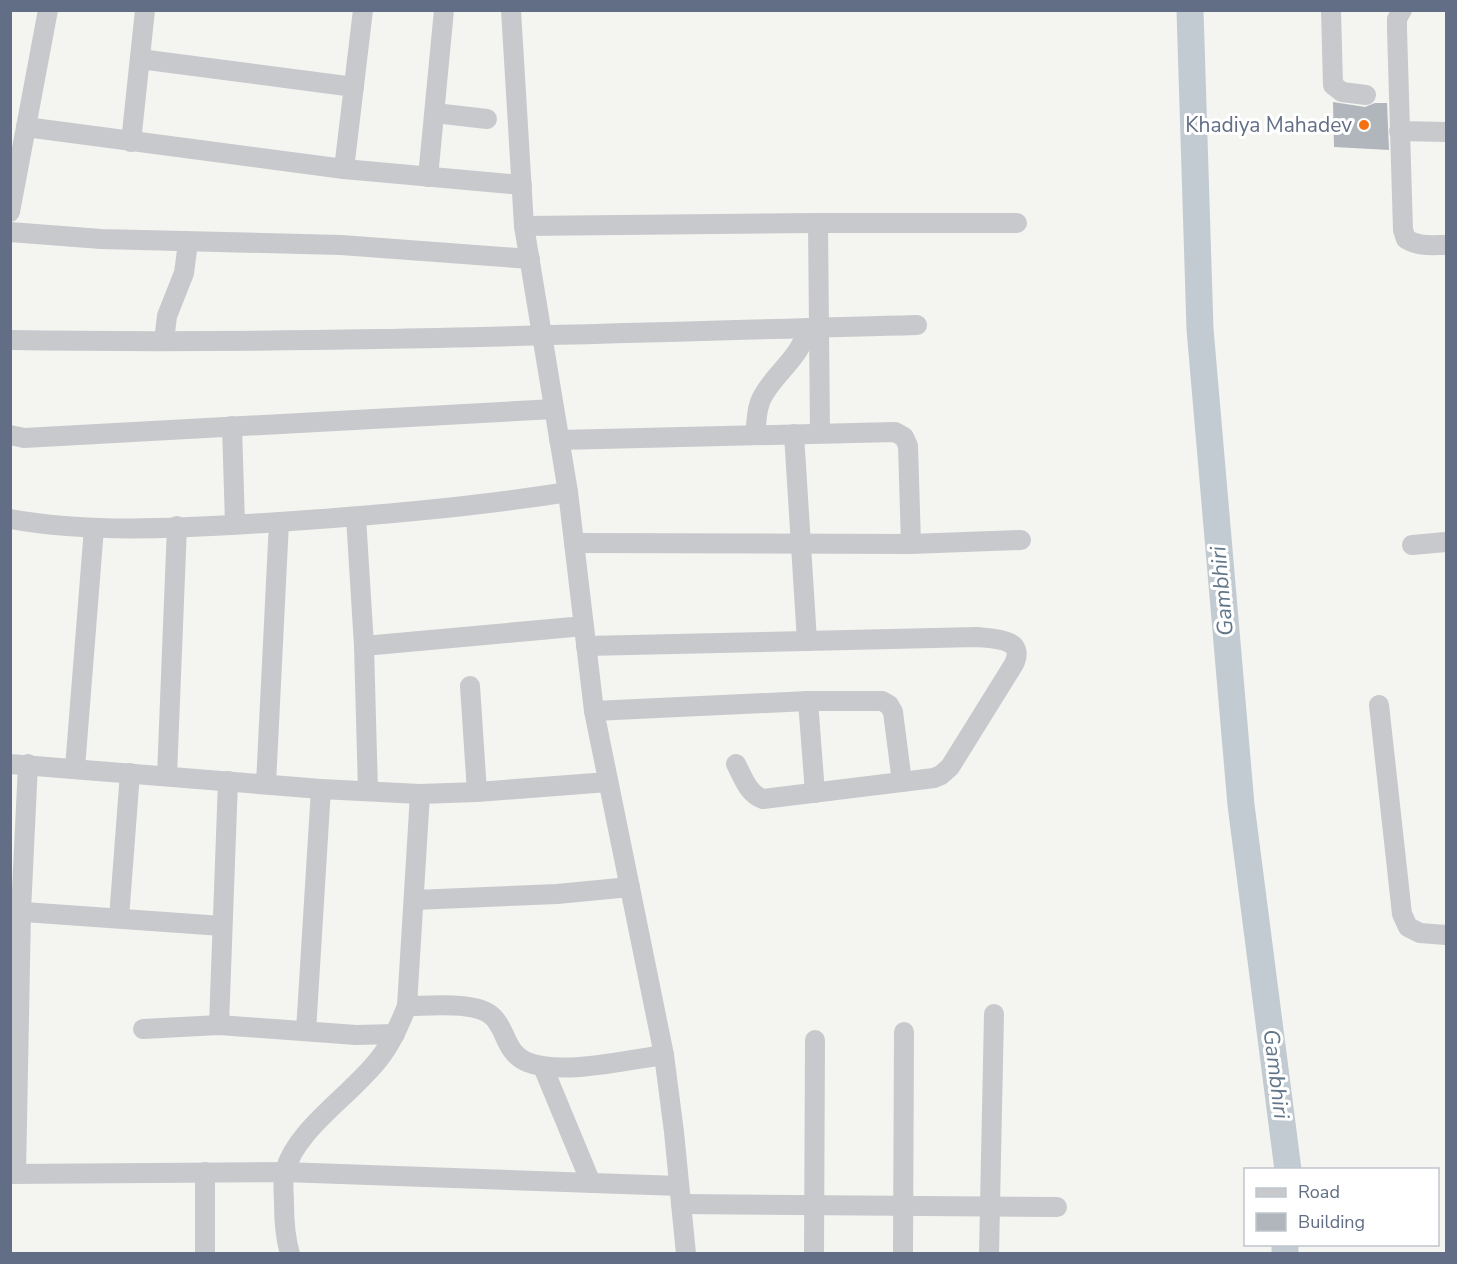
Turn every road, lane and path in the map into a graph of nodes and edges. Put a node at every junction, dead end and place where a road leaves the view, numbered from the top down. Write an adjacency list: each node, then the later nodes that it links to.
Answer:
1 (48, 10): 13 (street)
2 (145, 10): 8 (street)
3 (363, 10): 9 (street)
4 (444, 10): 11 (street)
5 (511, 10): 19 (street)
6 (1331, 10): 10 (street)
7 (1402, 10): 14 (street)
8 (140, 59): 9 (street); 16 (street)
9 (354, 87): 17 (street)
10 (1366, 95)
11 (435, 113): 12 (street); 18 (street)
12 (487, 119)
13 (26, 127): 16 (street); 20 (street)
14 (1399, 131): 15 (street); 27 (street)
15 (1446, 132)
16 (131, 142): 17 (street)
17 (344, 169): 18 (street)
18 (428, 177): 19 (street)
19 (522, 185): 24 (street)
20 (13, 188): 21 (street)
21 (10, 212)
22 (818, 223): 23 (street); 24 (street); 30 (street)
23 (1017, 224)
24 (524, 226): 28 (street)
25 (10, 232): 26 (street)
26 (188, 243): 28 (street); 33 (street)
27 (1446, 245)
28 (530, 259): 31 (street)
29 (917, 325): 30 (street)
30 (814, 328): 31 (street); 36 (street); 39 (street)
31 (542, 335): 33 (street); 34 (street)
32 (10, 340): 33 (street)
33 (164, 341)
34 (554, 409): 35 (street); 40 (street)
35 (232, 426): 38 (street); 45 (street)
36 (820, 433): 37 (street); 52 (street)
37 (794, 434): 39 (street); 51 (street)
38 (10, 435)
39 (755, 435): 40 (street)
40 (560, 440): 41 (street)
41 (568, 492): 42 (street); 50 (street)
42 (356, 517): 44 (street); 56 (street)
43 (10, 519): 47 (street)
44 (279, 522): 45 (street); 69 (street)
45 (235, 524): 46 (street)
46 (177, 526): 47 (street); 65 (street)
47 (94, 528): 63 (street)
48 (1021, 540): 52 (street)
49 (1446, 542): 53 (street)
50 (574, 543): 51 (street); 54 (street)
51 (801, 543): 52 (street); 55 (street)
52 (911, 544)
53 (1412, 545)
54 (585, 636): 55 (street); 56 (street); 60 (street)
55 (807, 641): 68 (street)
56 (364, 646): 71 (street)
57 (470, 686): 72 (street)
58 (808, 701): 60 (street); 68 (street); 73 (street)
59 (1379, 705): 80 (street)
60 (594, 711): 67 (street)
61 (19, 764): 63 (street); 77 (street)
62 (736, 764): 73 (street)
63 (75, 768): 64 (street)
64 (130, 773): 65 (street); 78 (street)
65 (166, 776): 66 (street)
66 (228, 781): 69 (street); 79 (street)
67 (608, 782): 72 (street); 75 (street)
68 (902, 782): 73 (street)
69 (266, 784): 70 (street)
70 (321, 789): 71 (street); 85 (street)
71 (368, 791): 74 (street)
72 (477, 792): 74 (street)
73 (815, 793)
74 (420, 794): 76 (street)
75 (630, 887): 76 (street); 89 (street)
76 (414, 900): 81 (street)
77 (16, 911): 78 (street); 93 (street)
78 (119, 918): 79 (street)
79 (222, 926): 83 (street)
80 (1446, 935)
81 (407, 1006): 87 (street); 90 (street)
82 (994, 1014): 98 (street)
83 (219, 1025): 84 (street); 85 (street)
84 (143, 1029)
85 (306, 1031): 87 (street)
86 (904, 1032): 97 (street)
87 (395, 1034): 92 (street)
88 (815, 1040): 96 (street)
89 (664, 1055): 90 (street); 95 (street)
90 (543, 1067): 94 (street)
91 (205, 1172): 92 (street); 93 (street); 100 (street)
92 (284, 1172): 94 (street); 101 (street)
93 (13, 1174)
94 (591, 1183): 95 (street)
95 (680, 1195): 96 (street); 102 (street)
96 (814, 1205): 97 (street); 103 (street)
97 (904, 1206): 98 (street); 104 (street)
98 (990, 1206): 99 (street); 105 (street)
99 (1057, 1207)
100 (205, 1254)
101 (290, 1254)
102 (686, 1254)
103 (814, 1254)
104 (903, 1254)
105 (990, 1254)

